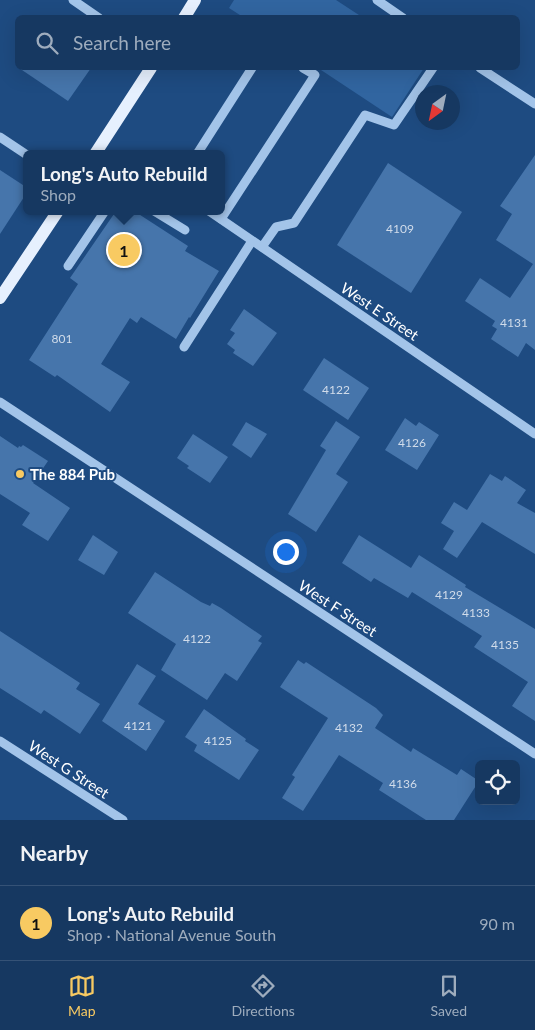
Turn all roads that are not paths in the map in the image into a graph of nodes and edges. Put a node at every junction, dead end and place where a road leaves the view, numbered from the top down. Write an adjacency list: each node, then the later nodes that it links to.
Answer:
1 (73, 0): 4 (street)
2 (195, 0): 5 (main road)
3 (377, 0): 6 (street)
4 (95, 15)
5 (186, 15)
6 (399, 15)
7 (150, 70): 14 (main road)
8 (251, 70): 15 (street)
9 (306, 70): 17 (street)
10 (432, 70): 26 (street)
11 (483, 70): 12 (street)
12 (535, 104)
13 (0, 137): 16 (street)
14 (98, 150)
15 (200, 150)
16 (23, 153)
17 (225, 213)
18 (55, 215): 28 (main road)
19 (102, 215): 27 (street)
20 (161, 215): 24 (street)
21 (215, 215): 23 (street, West E Street)
22 (224, 215): 23 (street)
23 (221, 219): 25 (street, West E Street)
24 (185, 230)
25 (252, 241): 26 (street, West E Street); 29 (street)
26 (262, 247): 31 (street, West E Street)
27 (68, 266)
28 (0, 298)
29 (184, 347)
30 (0, 402): 33 (street, West F Street)
31 (535, 434)
32 (0, 741): 34 (street, West G Street)
33 (535, 754)
34 (123, 820)

